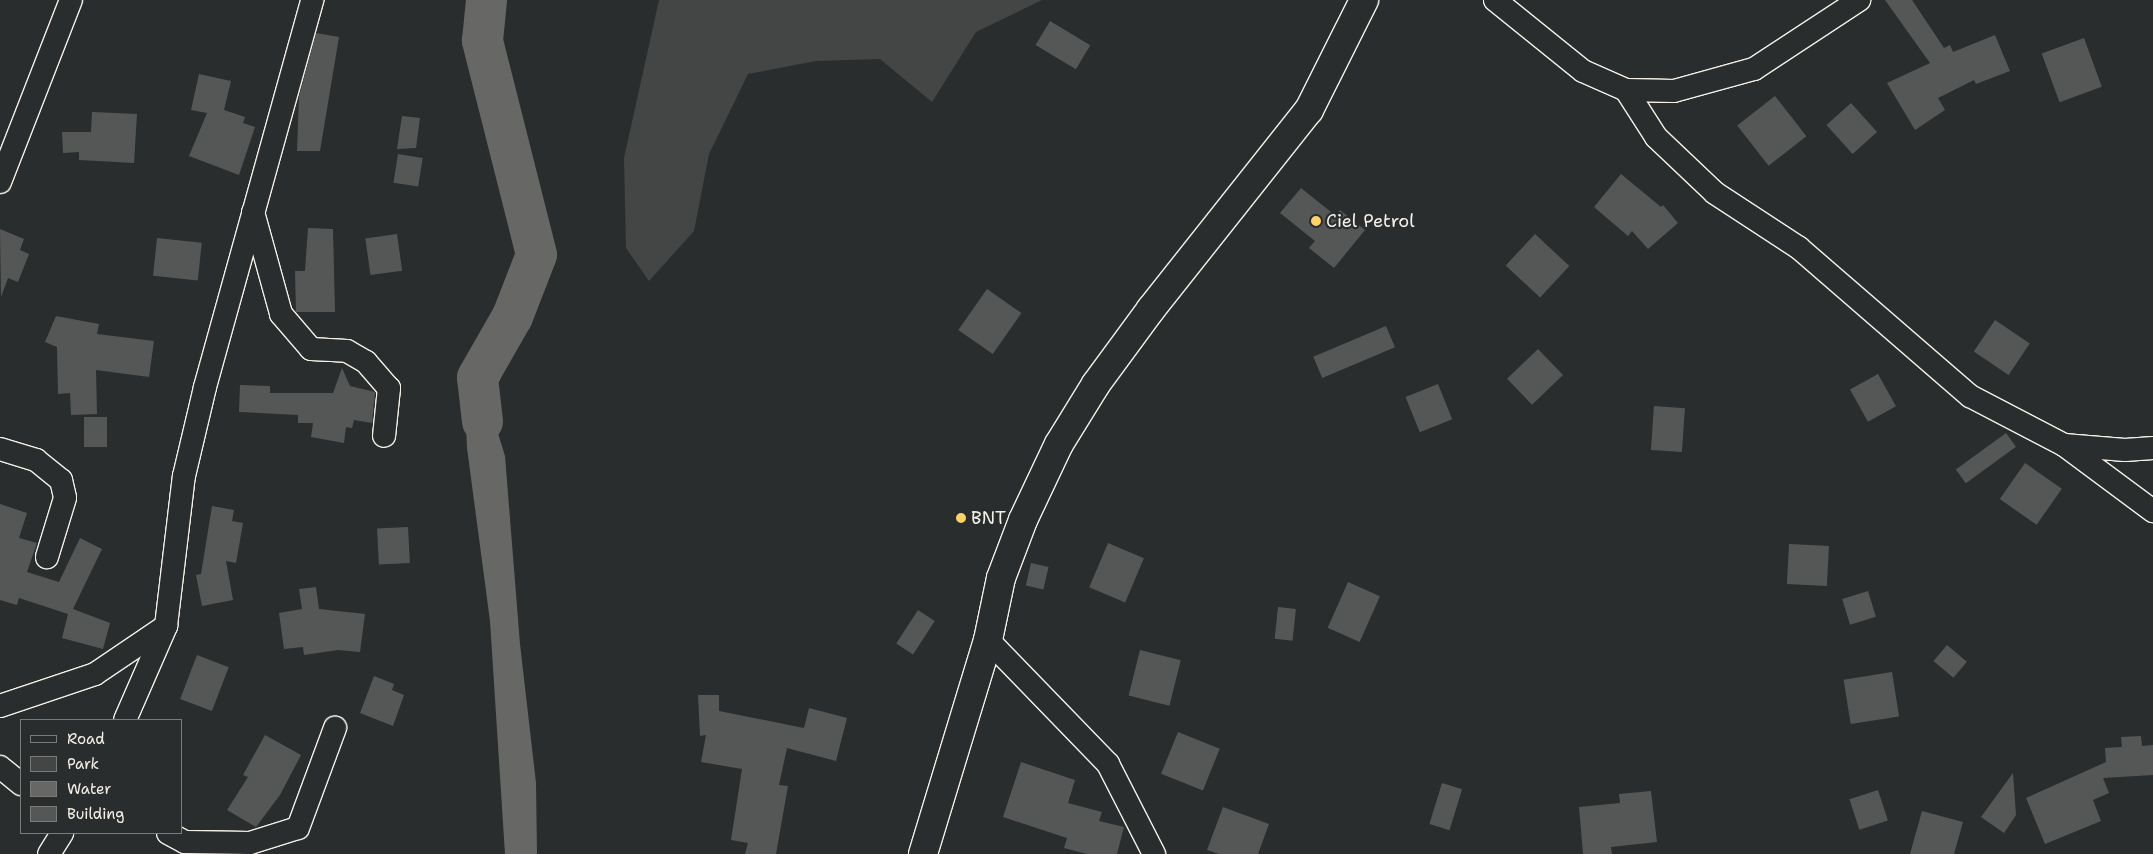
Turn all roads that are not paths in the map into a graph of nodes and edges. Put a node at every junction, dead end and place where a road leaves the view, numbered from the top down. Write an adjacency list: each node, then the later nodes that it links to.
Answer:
1 (71, 0): 7 (street)
2 (312, 0): 8 (street)
3 (1364, 0): 16 (highway)
4 (1495, 0): 6 (street)
5 (1859, 0): 6 (street)
6 (1626, 90): 10 (street)
7 (0, 182)
8 (253, 211): 9 (street); 15 (street)
9 (384, 436)
10 (2064, 445): 11 (street); 13 (street)
11 (2153, 448)
12 (0, 449): 14 (street)
13 (2153, 511)
14 (47, 557)
15 (166, 626): 17 (street); 18 (street)
16 (988, 640): 24 (highway); 25 (street)
17 (0, 706)
18 (125, 719)
19 (335, 728): 22 (street)
20 (46, 834): 23 (street)
21 (61, 834): 23 (street)
22 (170, 834)
23 (48, 854)
24 (923, 854)
25 (1154, 854)

